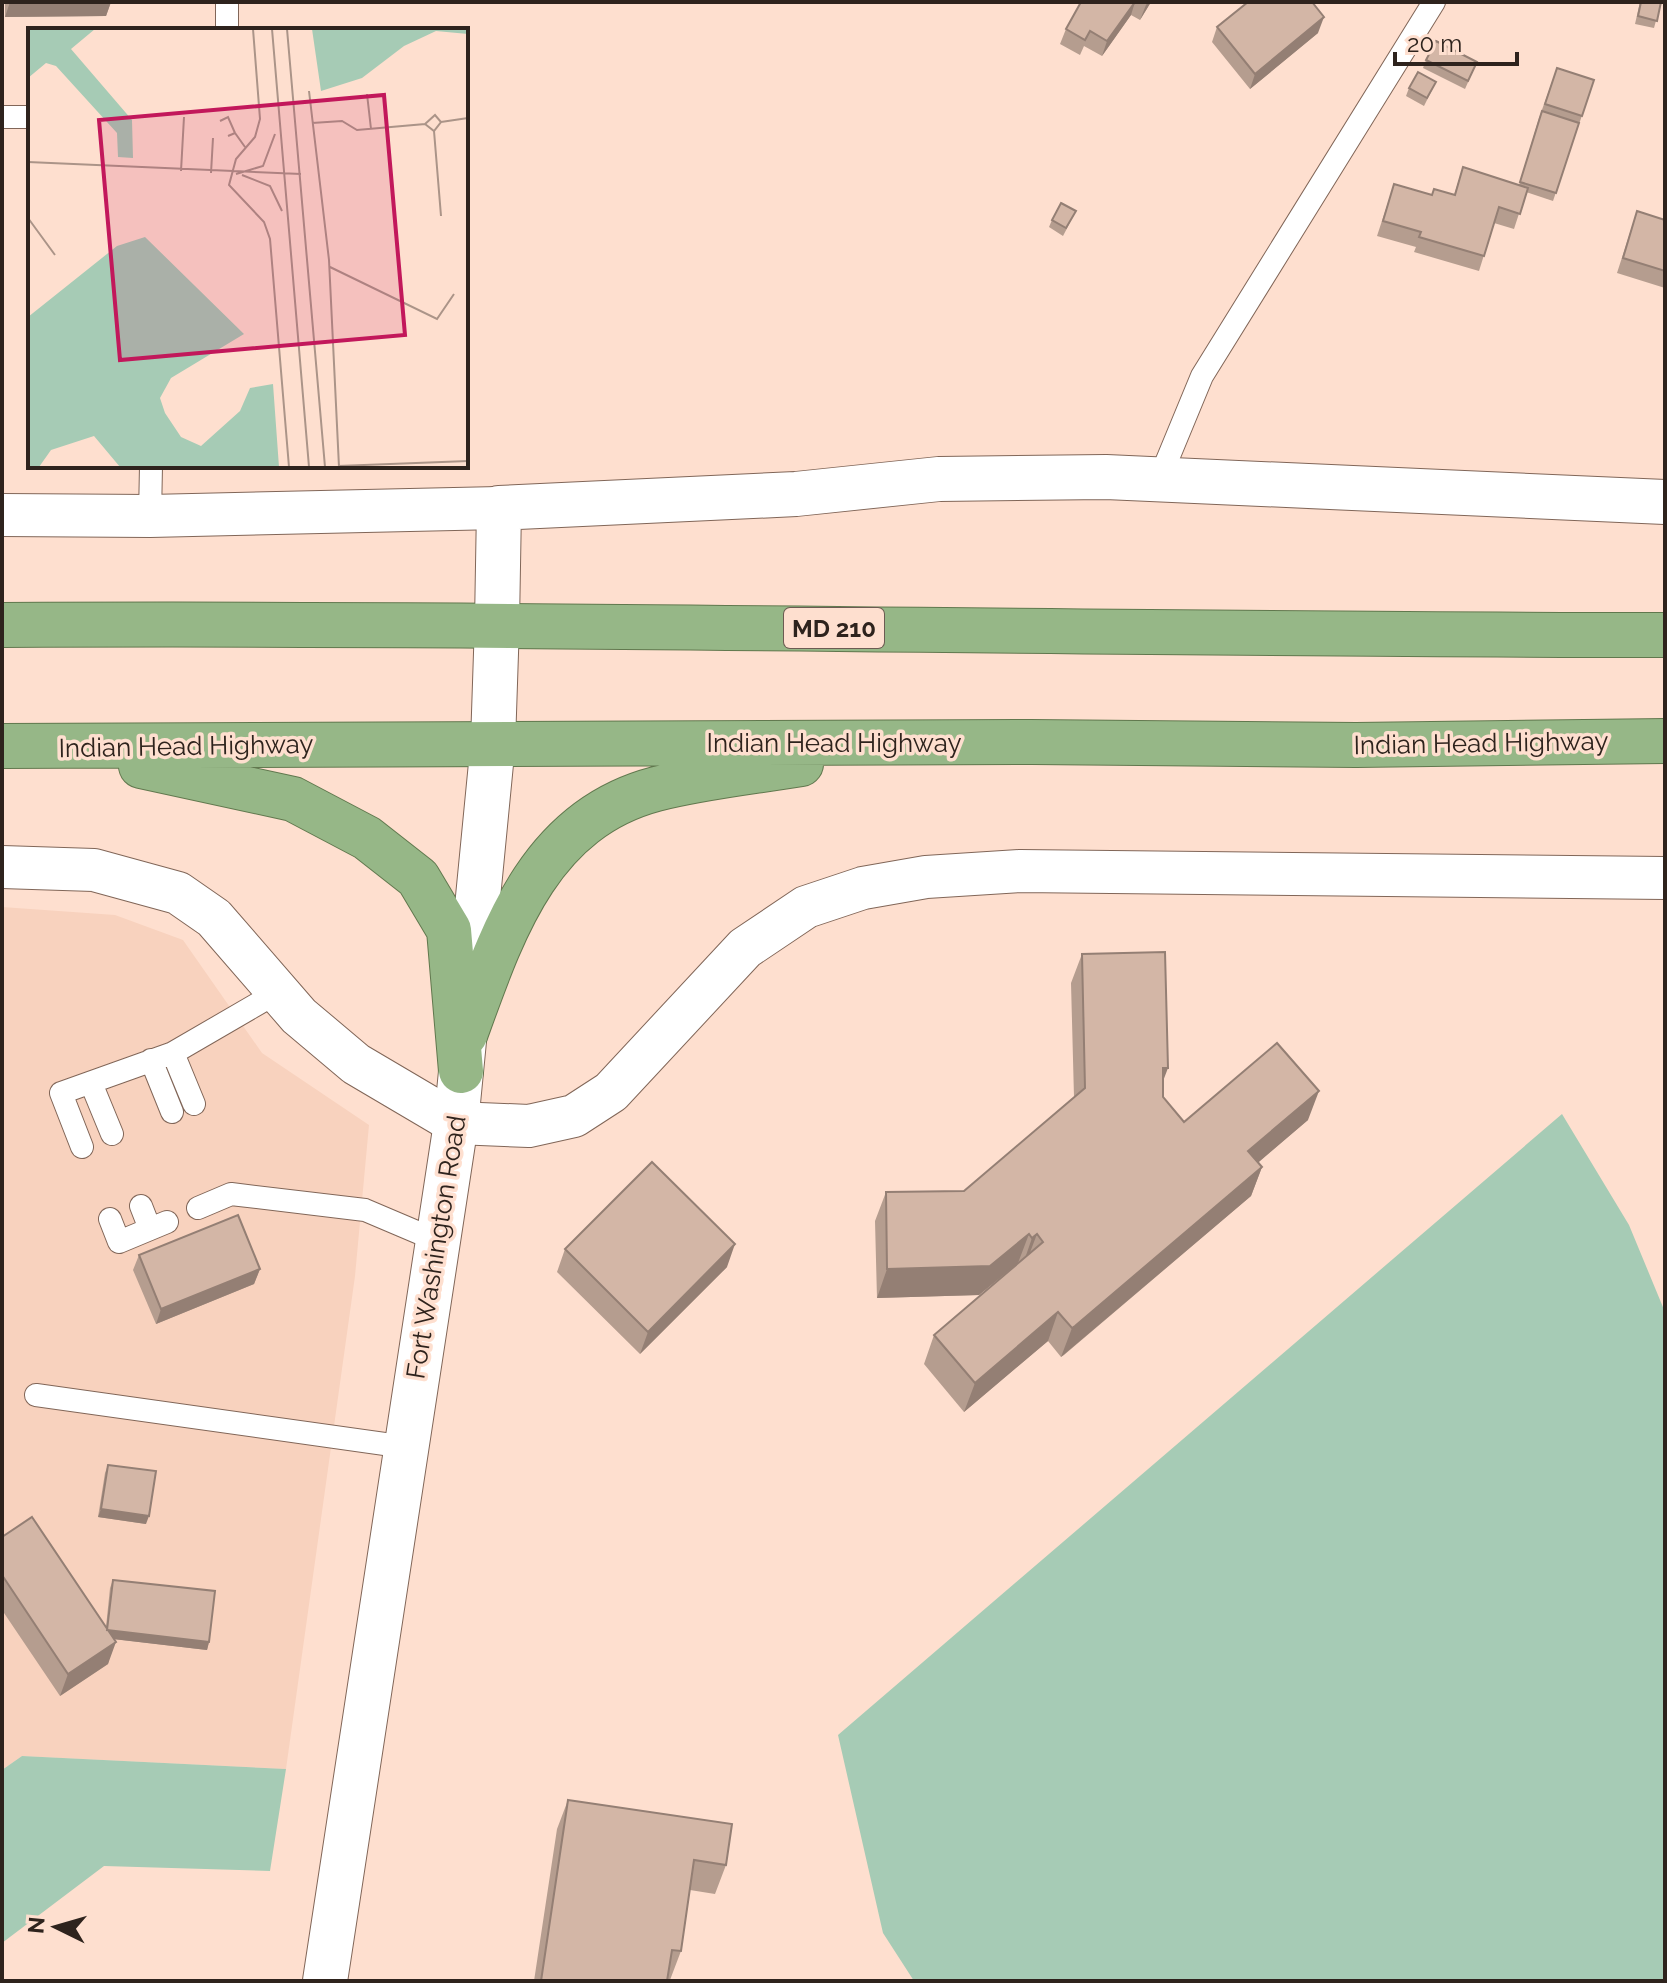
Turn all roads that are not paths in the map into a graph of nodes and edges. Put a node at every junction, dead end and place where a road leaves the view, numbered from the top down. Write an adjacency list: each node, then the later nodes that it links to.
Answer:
1 (227, 2): 3 (lane)
2 (1434, 2): 7 (lane)
3 (227, 28)
4 (2, 117): 5 (lane)
5 (28, 117)
6 (151, 468): 11 (lane)
7 (1159, 480): 8 (main road); 9 (main road)
8 (1665, 502)
9 (499, 508): 11 (street); 12 (main road, Fort Washington Road)
10 (2, 515): 11 (street)
11 (150, 516)
12 (497, 623): 13 (highway, MD 210); 14 (highway, MD 210); 16 (main road, Fort Washington Road)
13 (2, 625)
14 (1665, 635)
15 (1665, 741): 17 (highway, Indian Head Highway)
16 (493, 743): 17 (highway, Indian Head Highway); 18 (highway, Indian Head Highway); 23 (main road, Fort Washington Road)
17 (916, 743): 23 (highway)
18 (19, 747): 23 (highway)
19 (2, 867): 21 (street)
20 (1665, 878): 28 (street)
21 (278, 992): 22 (lane); 28 (street)
22 (173, 1053): 24 (lane); 26 (lane)
23 (463, 1053): 28 (main road, Fort Washington Road)
24 (151, 1060): 25 (lane); 27 (lane)
25 (91, 1083): 29 (lane); 30 (lane)
26 (194, 1104)
27 (172, 1112)
28 (456, 1123): 34 (main road, Fort Washington Road)
29 (112, 1134)
30 (82, 1147)
31 (203, 1199): 34 (lane)
32 (141, 1206): 33 (lane)
33 (110, 1219)
34 (438, 1241): 36 (main road, Fort Washington Road)
35 (36, 1395): 36 (lane)
36 (406, 1447): 37 (main road, Fort Washington Road)
37 (325, 1981)

